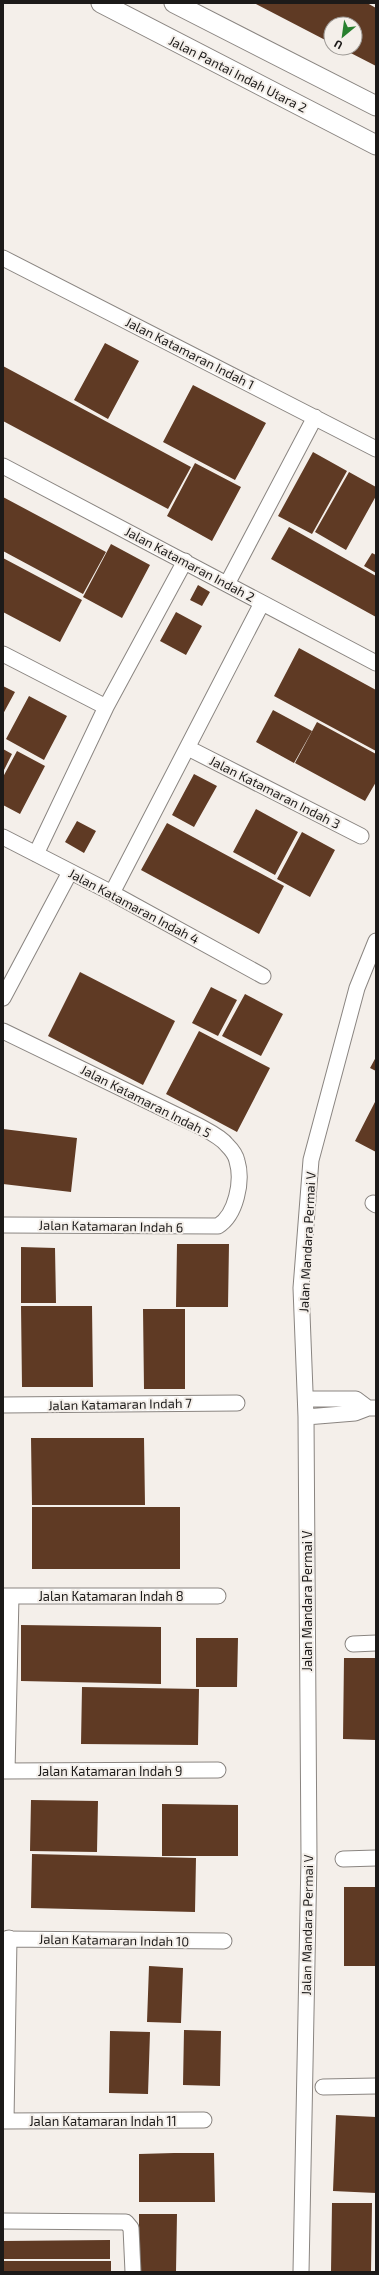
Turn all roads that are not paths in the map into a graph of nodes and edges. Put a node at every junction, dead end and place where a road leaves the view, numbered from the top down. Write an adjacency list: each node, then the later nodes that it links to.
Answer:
1 (101, 3): 4 (street, Jalan Pantai Indah Utara 2)
2 (174, 3): 3 (street)
3 (376, 106)
4 (376, 145)
5 (3, 258): 6 (street, Jalan Katamaran Indah 1)
6 (315, 417): 7 (street, Jalan Katamaran Indah 1); 10 (street)
7 (376, 449)
8 (3, 466): 9 (street, Jalan Katamaran Indah 2)
9 (185, 561): 10 (street, Jalan Katamaran Indah 2); 14 (street)
10 (228, 584): 11 (street, Jalan Katamaran Indah 2)
11 (262, 602): 13 (street, Jalan Katamaran Indah 2); 15 (street)
12 (3, 654): 14 (street)
13 (376, 663)
14 (106, 707): 18 (street)
15 (188, 748): 16 (street, Jalan Katamaran Indah 3); 20 (street)
16 (361, 836)
17 (3, 837): 18 (street, Jalan Katamaran Indah 4)
18 (36, 854): 19 (street, Jalan Katamaran Indah 4)
19 (70, 872): 20 (street, Jalan Katamaran Indah 4); 23 (street)
20 (112, 893): 22 (street, Jalan Katamaran Indah 4)
21 (376, 941): 27 (street, Jalan Mandara Permai V)
22 (264, 976)
23 (3, 998)
24 (3, 1030): 26 (street, Jalan Katamaran Indah 5)
25 (3, 1225): 26 (street, Jalan Katamaran Indah 6)
26 (218, 1226)
27 (306, 1399): 30 (street); 31 (street, Jalan Mandara Permai V)
28 (237, 1403): 29 (street, Jalan Katamaran Indah 7)
29 (3, 1405)
30 (372, 1408): 31 (street)
31 (306, 1417): 48 (street, Jalan Mandara Permai V)
32 (7, 1596): 33 (street, Jalan Katamaran Indah 8); 37 (street)
33 (218, 1596)
34 (376, 1643): 35 (street)
35 (353, 1644)
36 (218, 1770): 37 (street, Jalan Katamaran Indah 9)
37 (5, 1771)
38 (376, 1858): 39 (street)
39 (343, 1859)
40 (6, 1938): 41 (street, Jalan Katamaran Indah 10); 45 (street)
41 (224, 1941)
42 (376, 2086): 43 (street)
43 (323, 2087)
44 (204, 2120): 45 (street, Jalan Katamaran Indah 11)
45 (5, 2122)
46 (3, 2221): 47 (street)
47 (133, 2272)
48 (301, 2272)

